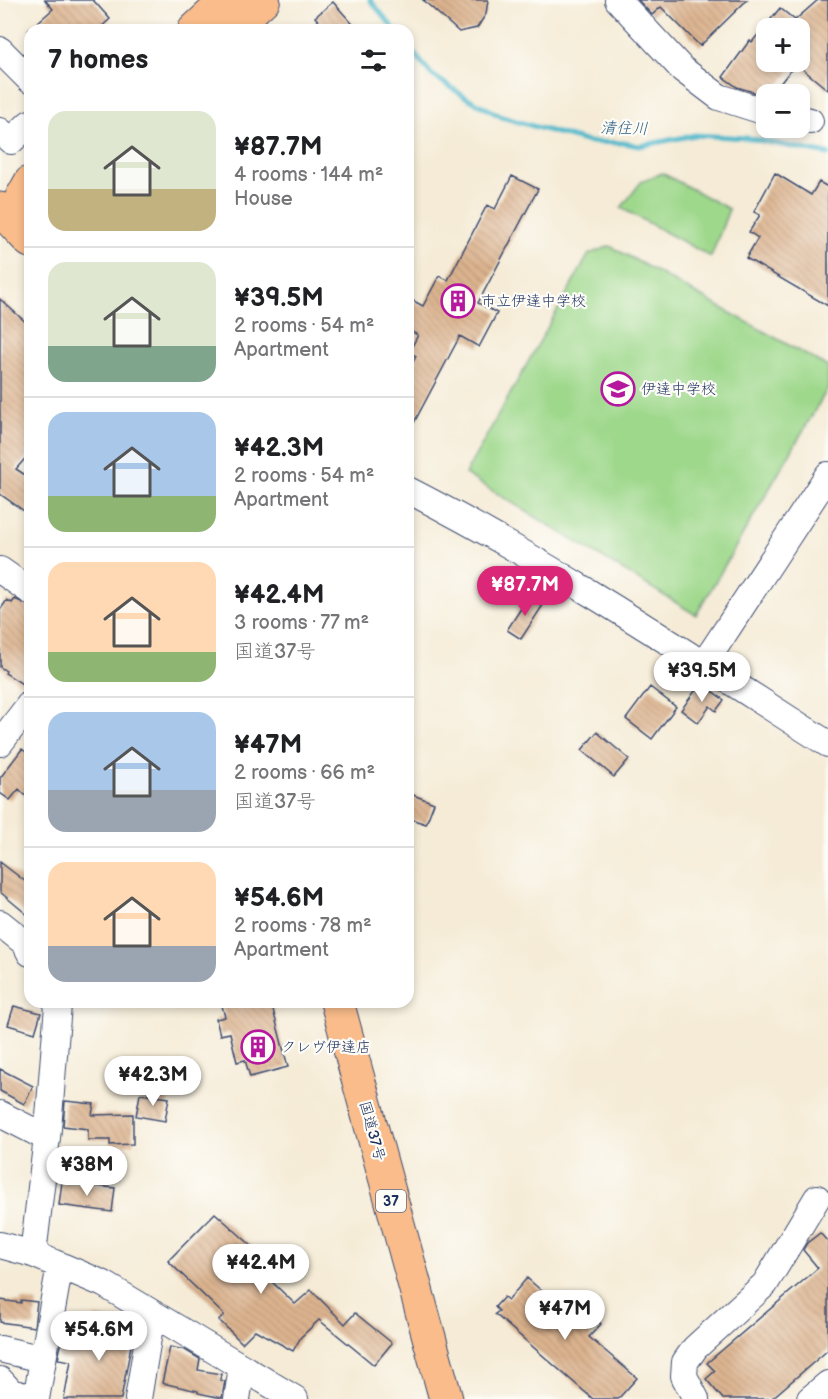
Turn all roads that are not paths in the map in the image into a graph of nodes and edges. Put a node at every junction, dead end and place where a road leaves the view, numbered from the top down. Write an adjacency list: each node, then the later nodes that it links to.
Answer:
1 (226, 0): 4 (main road)
2 (264, 0): 5 (main road)
3 (618, 0): 8 (street)
4 (200, 24)
5 (238, 24)
6 (0, 50): 7 (street)
7 (24, 74)
8 (756, 109)
9 (24, 129): 10 (street)
10 (0, 131)
11 (24, 197): 12 (main road)
12 (14, 221)
13 (828, 475): 17 (street)
14 (414, 493): 17 (street)
15 (0, 570): 16 (street)
16 (24, 587)
17 (704, 664): 20 (street)
18 (20, 713): 19 (street)
19 (0, 743)
20 (828, 744)
21 (0, 923): 22 (street)
22 (24, 941)
23 (58, 1008): 26 (street)
24 (339, 1008): 41 (highway, 国道37号 / 37)
25 (0, 1114): 26 (street)
26 (46, 1138): 29 (street)
27 (816, 1198): 42 (street)
28 (0, 1245): 29 (street)
29 (33, 1254): 30 (street)
30 (60, 1265): 31 (street); 33 (street)
31 (152, 1314): 34 (street); 38 (street)
32 (0, 1349): 33 (street)
33 (43, 1359): 37 (street)
34 (242, 1367): 39 (street); 40 (street)
35 (0, 1380): 37 (street)
36 (828, 1384): 43 (street)
37 (36, 1399)
38 (138, 1399)
39 (237, 1399)
40 (295, 1399)
41 (446, 1399)
42 (696, 1399)
43 (810, 1399)

